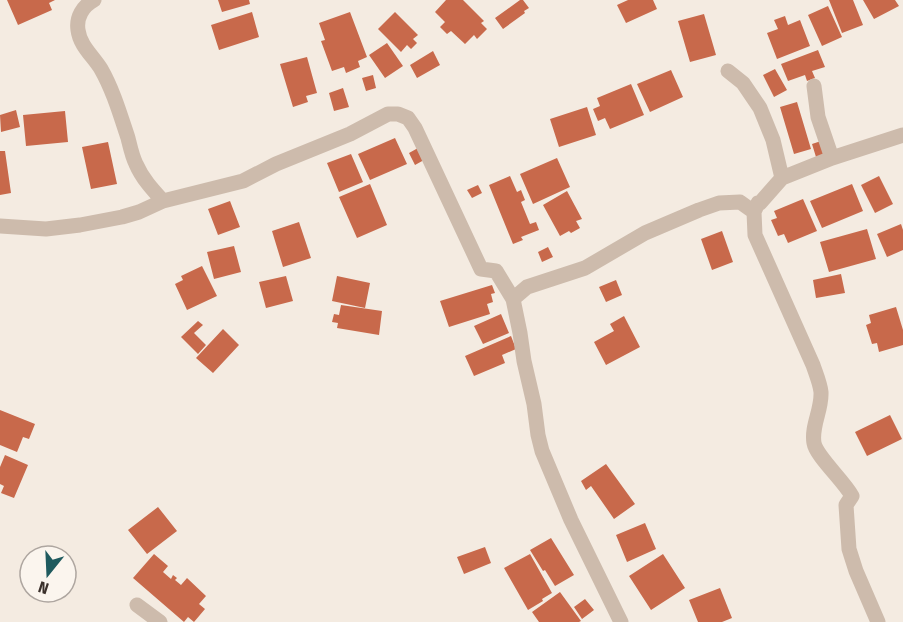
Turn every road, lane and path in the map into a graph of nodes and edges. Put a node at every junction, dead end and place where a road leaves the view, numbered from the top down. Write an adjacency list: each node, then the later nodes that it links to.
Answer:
1 (94, 0): 7 (street)
2 (728, 71): 6 (street)
3 (814, 86): 5 (street)
4 (903, 135): 5 (street)
5 (832, 158): 6 (street)
6 (782, 178): 8 (street)
7 (163, 201): 9 (street); 10 (street)
8 (754, 212): 10 (street); 14 (street)
9 (0, 226)
10 (513, 299): 13 (street)
11 (137, 605): 12 (street)
12 (160, 622)
13 (621, 622)
14 (878, 622)

